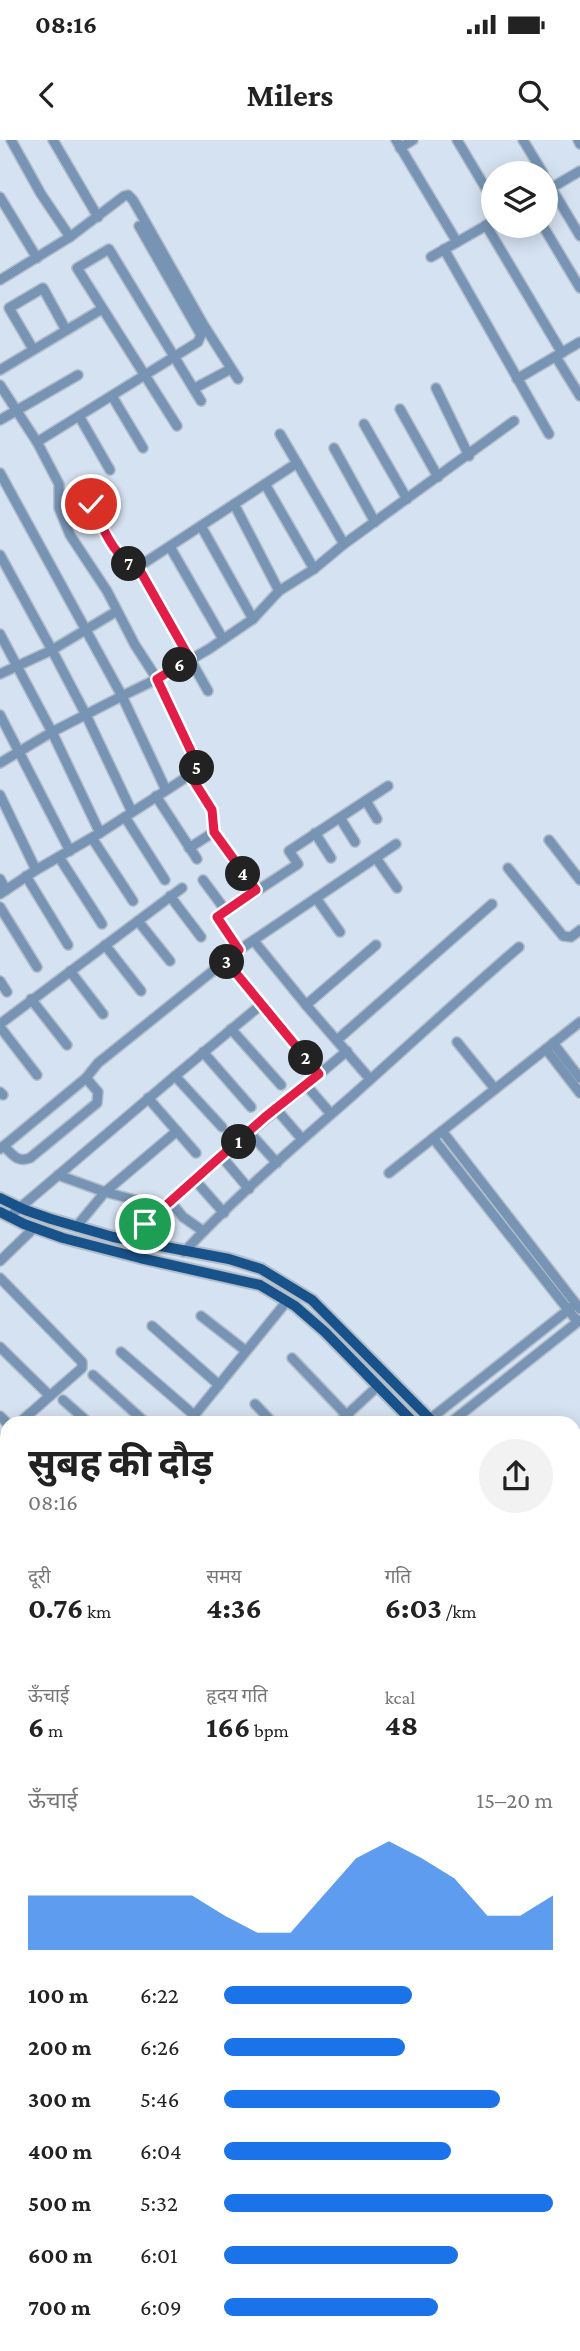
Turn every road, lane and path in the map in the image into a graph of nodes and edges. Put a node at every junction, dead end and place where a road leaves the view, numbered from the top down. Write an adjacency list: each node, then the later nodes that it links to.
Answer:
1 (11, 140): 17 (street)
2 (53, 140): 13 (street)
3 (413, 140): 6 (street)
4 (457, 140): 9 (street)
5 (523, 140): 7 (street)
6 (398, 144): 20 (street)
7 (535, 161)
8 (580, 171): 10 (street)
9 (481, 180)
10 (558, 184)
11 (0, 197): 23 (street)
12 (558, 203): 16 (street)
13 (98, 217): 17 (street); 36 (street)
14 (139, 226): 31 (street)
15 (481, 228): 20 (street)
16 (580, 236)
17 (70, 237): 23 (street)
18 (498, 238): 30 (street)
19 (550, 238): 25 (street)
20 (457, 242): 21 (street)
21 (444, 249): 22 (street); 37 (street)
22 (430, 257)
23 (37, 258): 24 (street)
24 (1, 277)
25 (580, 288)
26 (102, 309): 27 (street); 31 (street); 35 (street)
27 (66, 330): 29 (street); 29 (street)
28 (580, 342): 30 (street)
29 (33, 349): 32 (street)
30 (559, 355): 37 (street); 42 (street)
31 (175, 356): 35 (street); 39 (street)
32 (0, 370)
33 (227, 371): 39 (street)
34 (78, 376): 45 (street)
35 (145, 376): 41 (street); 50 (street)
36 (237, 379)
37 (517, 379): 52 (street)
38 (0, 385): 45 (street)
39 (195, 388): 43 (street)
40 (436, 388): 56 (street)
41 (112, 396): 46 (street); 55 (street)
42 (580, 396)
43 (201, 401)
44 (400, 409): 60 (street)
45 (18, 411): 47 (street); 53 (street)
46 (79, 416): 53 (street); 58 (street)
47 (0, 420)
48 (514, 421): 56 (street)
49 (364, 424): 62 (street)
50 (177, 426)
51 (280, 434): 57 (street)
52 (549, 434)
53 (37, 442): 73 (street)
54 (334, 448): 65 (street)
55 (143, 449)
56 (468, 456): 60 (street)
57 (297, 463): 61 (street); 67 (street)
58 (110, 470)
59 (0, 473): 75 (street)
60 (438, 477): 62 (street)
61 (265, 484): 64 (street); 71 (street)
62 (407, 499): 65 (street)
63 (91, 504): 70 (street)
64 (234, 504): 66 (street); 72 (street)
65 (375, 522): 67 (street)
66 (201, 526): 68 (street); 74 (street)
67 (344, 544): 71 (street)
68 (170, 547): 70 (street); 77 (street)
69 (0, 555): 78 (street)
70 (138, 567): 79 (street)
71 (314, 569): 72 (street)
72 (279, 591): 74 (street)
73 (117, 611): 75 (street); 82 (street)
74 (253, 619): 77 (street)
75 (85, 630): 78 (street); 84 (street)
76 (0, 634): 80 (street)
77 (223, 639): 79 (street)
78 (52, 649): 80 (street); 86 (street)
79 (190, 659): 82 (street); 83 (street)
80 (17, 666): 81 (street); 87 (street)
81 (0, 674)
82 (157, 679): 84 (street); 90 (street)
83 (208, 691)
84 (121, 695): 86 (street); 92 (street)
85 (0, 715): 88 (street)
86 (86, 715): 87 (street); 96 (street)
87 (52, 733): 88 (street); 101 (street)
88 (20, 752): 89 (street); 106 (street)
89 (0, 763)
90 (190, 775): 92 (street); 99 (street)
91 (388, 786): 95 (street)
92 (166, 790): 94 (street)
93 (0, 795): 112 (street)
94 (156, 796): 96 (street); 105 (street)
95 (366, 801): 97 (street); 98 (street)
96 (129, 814): 101 (street); 115 (street)
97 (340, 818): 100 (street); 103 (street)
98 (377, 819)
99 (214, 832): 105 (street); 120 (street)
100 (315, 833): 108 (street); 120 (street)
101 (96, 836): 106 (street); 124 (street)
102 (549, 840): 117 (street)
103 (355, 842)
104 (396, 844): 109 (street)
105 (189, 848): 110 (street)
106 (70, 851): 107 (street)
107 (59, 857): 112 (street); 129 (street)
108 (331, 858)
109 (376, 858): 119 (street); 123 (street)
110 (197, 859)
111 (508, 868): 130 (street)
112 (36, 870): 113 (street)
113 (26, 876): 121 (street); 135 (street)
114 (0, 879): 121 (street)
115 (165, 880)
116 (203, 880): 127 (street)
117 (580, 880)
118 (182, 888): 122 (street)
119 (397, 888)
120 (256, 890): 127 (street)
121 (3, 892)
122 (170, 897): 128 (street); 132 (street)
123 (316, 898): 131 (street); 133 (street)
124 (134, 901)
125 (492, 904): 153 (street)
126 (0, 907): 141 (street)
127 (226, 911): 138 (street)
128 (138, 920): 136 (street); 139 (street)
129 (102, 923)
130 (580, 930)
131 (340, 932)
132 (201, 937)
133 (254, 940): 138 (street); 148 (street)
134 (376, 944): 148 (street)
135 (68, 945)
136 (105, 945): 142 (street); 144 (street)
137 (519, 947): 164 (street)
138 (239, 950): 140 (street)
139 (170, 961)
140 (226, 961): 147 (street); 162 (street)
141 (37, 967)
142 (70, 971): 146 (street); 149 (street)
143 (0, 981): 145 (street)
144 (141, 991)
145 (7, 992)
146 (31, 999): 151 (street); 155 (street)
147 (262, 1004): 152 (street); 159 (street)
148 (306, 1005): 153 (street)
149 (103, 1014)
150 (580, 1022): 156 (street)
151 (0, 1026): 160 (street)
152 (231, 1029): 158 (street); 165 (street)
153 (337, 1040): 157 (street)
154 (457, 1042): 167 (street)
155 (67, 1045)
156 (550, 1046): 163 (street); 167 (street); 168 (street)
157 (347, 1051): 159 (street); 164 (street)
158 (203, 1052): 161 (street); 170 (street)
159 (319, 1074): 166 (street)
160 (37, 1075)
161 (175, 1076): 169 (street); 173 (street)
162 (86, 1078): 179 (street); 179 (street)
163 (580, 1078)
164 (370, 1079): 172 (street)
165 (281, 1085)
166 (306, 1085): 171 (street); 172 (street)
167 (495, 1089): 175 (street)
168 (580, 1093)
169 (148, 1098): 174 (street); 184 (street)
170 (251, 1107)
171 (276, 1109): 176 (street); 178 (street)
172 (331, 1114): 178 (street)
173 (222, 1127)
174 (177, 1131): 180 (street); 187 (street)
175 (442, 1131): 177 (street); 202 (street)
176 (249, 1132): 181 (street); 182 (street)
177 (433, 1138): 183 (street); 203 (street)
178 (303, 1139): 182 (street)
179 (2, 1148)
180 (196, 1153)
181 (222, 1157): 185 (street); 186 (street)
182 (277, 1163): 186 (street)
183 (388, 1173)
184 (58, 1175): 187 (street); 191 (street)
185 (194, 1179): 189 (street); 192 (street)
186 (250, 1189): 192 (street)
187 (105, 1192): 190 (street); 194 (street)
188 (0, 1198): 191 (main road)
189 (170, 1201): 196 (street); 197 (street)
190 (147, 1203)
191 (20, 1208): 193 (street); 194 (main road)
192 (224, 1213): 196 (street)
193 (5, 1215): 195 (main road)
194 (76, 1227): 197 (main road)
195 (34, 1228): 199 (street); 201 (main road)
196 (203, 1231): 198 (street)
197 (130, 1241): 198 (main road)
198 (184, 1252): 225 (main road)
199 (0, 1261)
200 (0, 1278): 214 (street)
201 (287, 1301): 208 (street); 213 (main road)
202 (579, 1305): 203 (street)
203 (567, 1310): 205 (street); 226 (street)
204 (201, 1316): 208 (street)
205 (579, 1320): 227 (street)
206 (152, 1326): 212 (street)
207 (0, 1347): 214 (street)
208 (246, 1351): 212 (street)
209 (121, 1352): 221 (street)
210 (292, 1358): 217 (street)
211 (93, 1375): 220 (street)
212 (219, 1385): 222 (street)
213 (378, 1386): 217 (street); 224 (main road)
214 (50, 1396): 218 (street)
215 (63, 1400): 219 (street)
216 (255, 1404): 223 (street)
217 (346, 1415)
218 (27, 1416)
219 (81, 1416)
220 (138, 1416)
221 (188, 1416)
222 (193, 1416)
223 (266, 1416)
224 (407, 1416)
225 (425, 1416)
226 (436, 1416)
227 (459, 1416)

